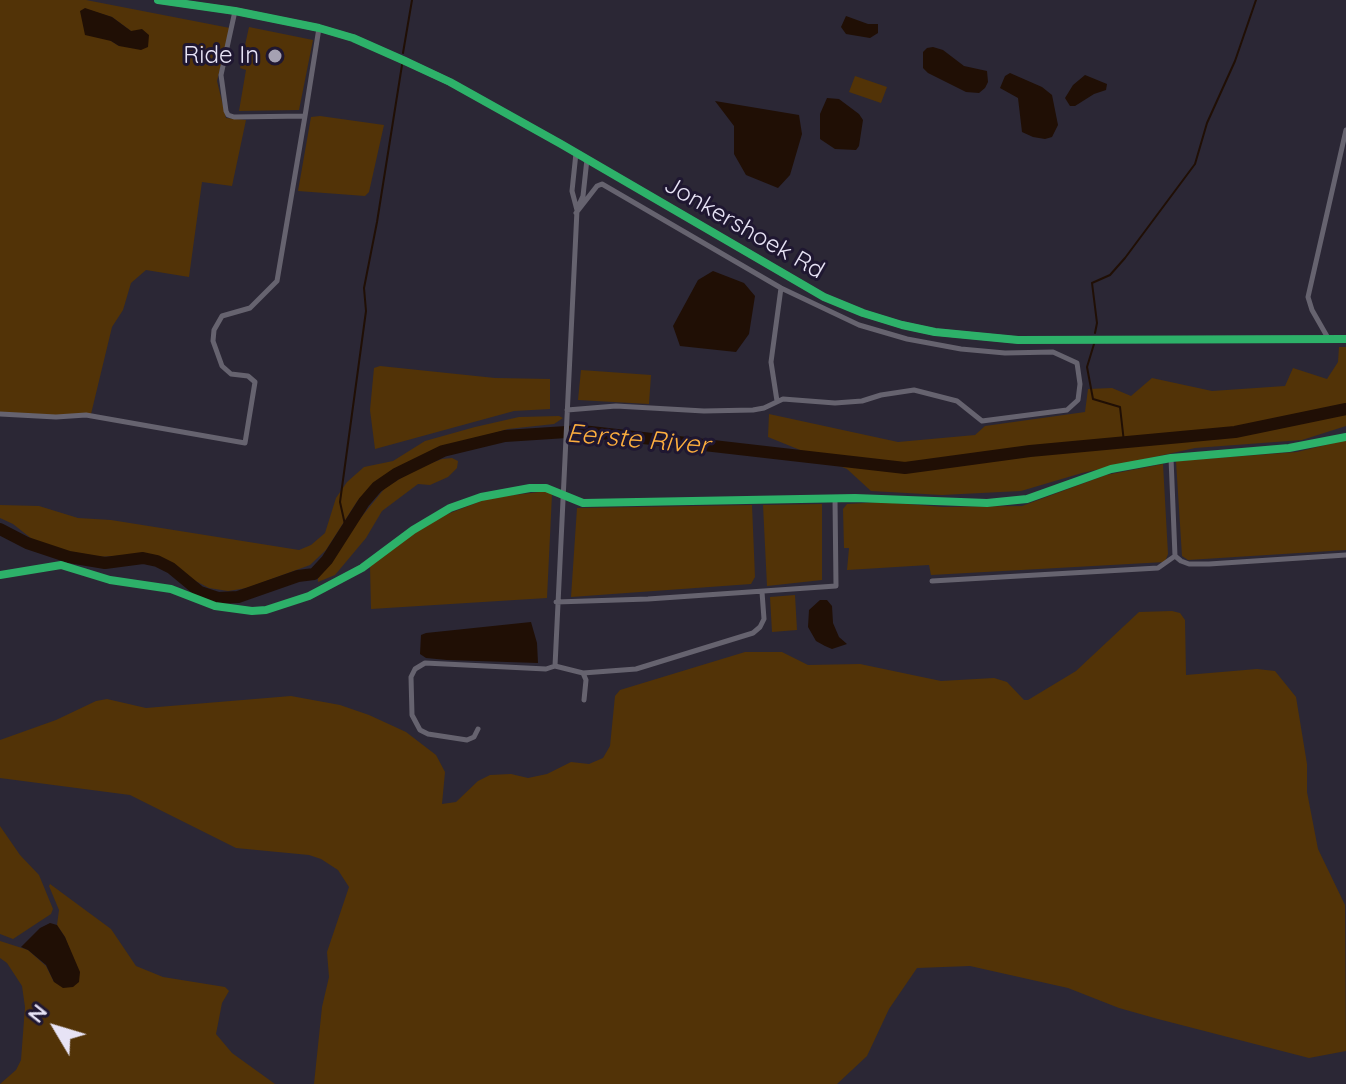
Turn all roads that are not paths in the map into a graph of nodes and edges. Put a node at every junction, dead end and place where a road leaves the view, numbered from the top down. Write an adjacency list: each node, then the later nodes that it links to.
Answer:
1 (158, 0): 2 (street, Jonkershoek Rd)
2 (235, 11): 3 (street, Jonkershoek Rd); 4 (street)
3 (319, 28): 4 (street); 6 (street, Jonkershoek Rd)
4 (305, 116): 14 (street)
5 (1346, 130): 10 (street)
6 (576, 152): 7 (street, Jonkershoek Rd); 8 (street)
7 (587, 159): 8 (street); 10 (street, Jonkershoek Rd)
8 (576, 211): 9 (street); 13 (street)
9 (781, 288): 12 (street); 12 (street)
10 (1328, 338): 11 (street, Jonkershoek Rd)
11 (1346, 339)
12 (777, 401): 13 (street)
13 (567, 410): 17 (street)
14 (0, 414)
15 (1346, 437): 16 (street)
16 (1171, 458): 18 (street); 20 (street)
17 (562, 493): 18 (street); 21 (street); 24 (street)
18 (835, 499): 23 (street)
19 (1346, 555): 20 (street)
20 (1175, 556): 22 (street)
21 (0, 575)
22 (932, 581)
23 (762, 592): 24 (street); 26 (street)
24 (556, 602): 25 (street)
25 (555, 666): 26 (street); 28 (street)
26 (583, 673): 27 (street)
27 (584, 700)
28 (478, 729)

